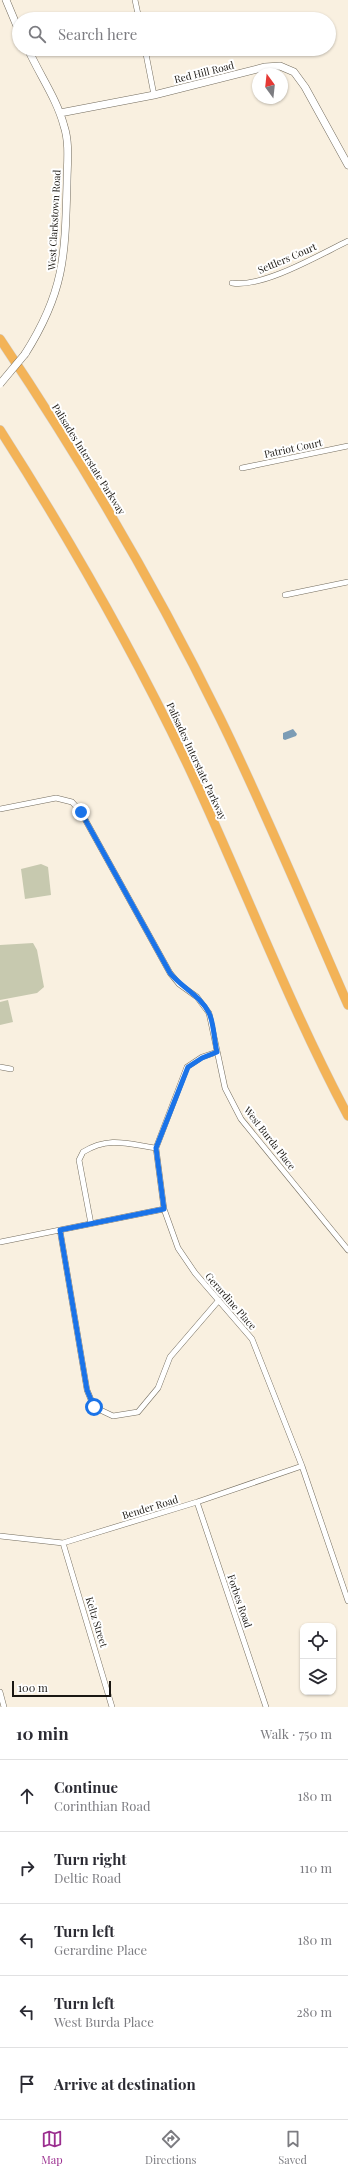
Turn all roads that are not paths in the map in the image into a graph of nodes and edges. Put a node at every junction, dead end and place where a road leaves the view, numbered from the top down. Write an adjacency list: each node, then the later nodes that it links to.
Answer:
1 (6, 0): 4 (street)
2 (135, 0): 3 (street)
3 (138, 12)
4 (12, 14)
5 (32, 56): 8 (street, West Clarkstown Road)
6 (146, 56): 7 (street)
7 (154, 95): 8 (street, Red Hill Road); 9 (street, Red Hill Road)
8 (60, 113): 13 (street, West Clarkstown Road, bridge)
9 (347, 163)
10 (348, 241): 11 (street, Settlers Court)
11 (232, 283)
12 (0, 340): 20 (highway, Palisades Interstate Parkway)
13 (0, 384)
14 (0, 430): 24 (highway, Palisades Interstate Parkway)
15 (348, 446): 16 (street, Patriot Court)
16 (242, 468)
17 (348, 582): 18 (street)
18 (285, 595)
19 (0, 809): 21 (street, West Burda Place)
20 (348, 1005)
21 (217, 1052): 25 (street, Gerardine Place); 30 (street, West Burda Place)
22 (0, 1067): 23 (street)
23 (11, 1069)
24 (348, 1116)
25 (156, 1148): 26 (street, Gerardine Place); 27 (street)
26 (164, 1209): 27 (street); 31 (street, Gerardine Place)
27 (91, 1224): 28 (street)
28 (60, 1230): 29 (street); 31 (street)
29 (0, 1242)
30 (348, 1250)
31 (219, 1300): 32 (street, Gerardine Place)
32 (302, 1466): 33 (street, Bender Road); 36 (street, Gerardine Place)
33 (197, 1502): 35 (street, Bender Road); 40 (street, Forbes Road)
34 (0, 1536): 35 (street, Bender Road)
35 (63, 1543): 39 (street, Keltz Street)
36 (348, 1601)
37 (0, 1692): 38 (street)
38 (4, 1707)
39 (112, 1707)
40 (266, 1707)

